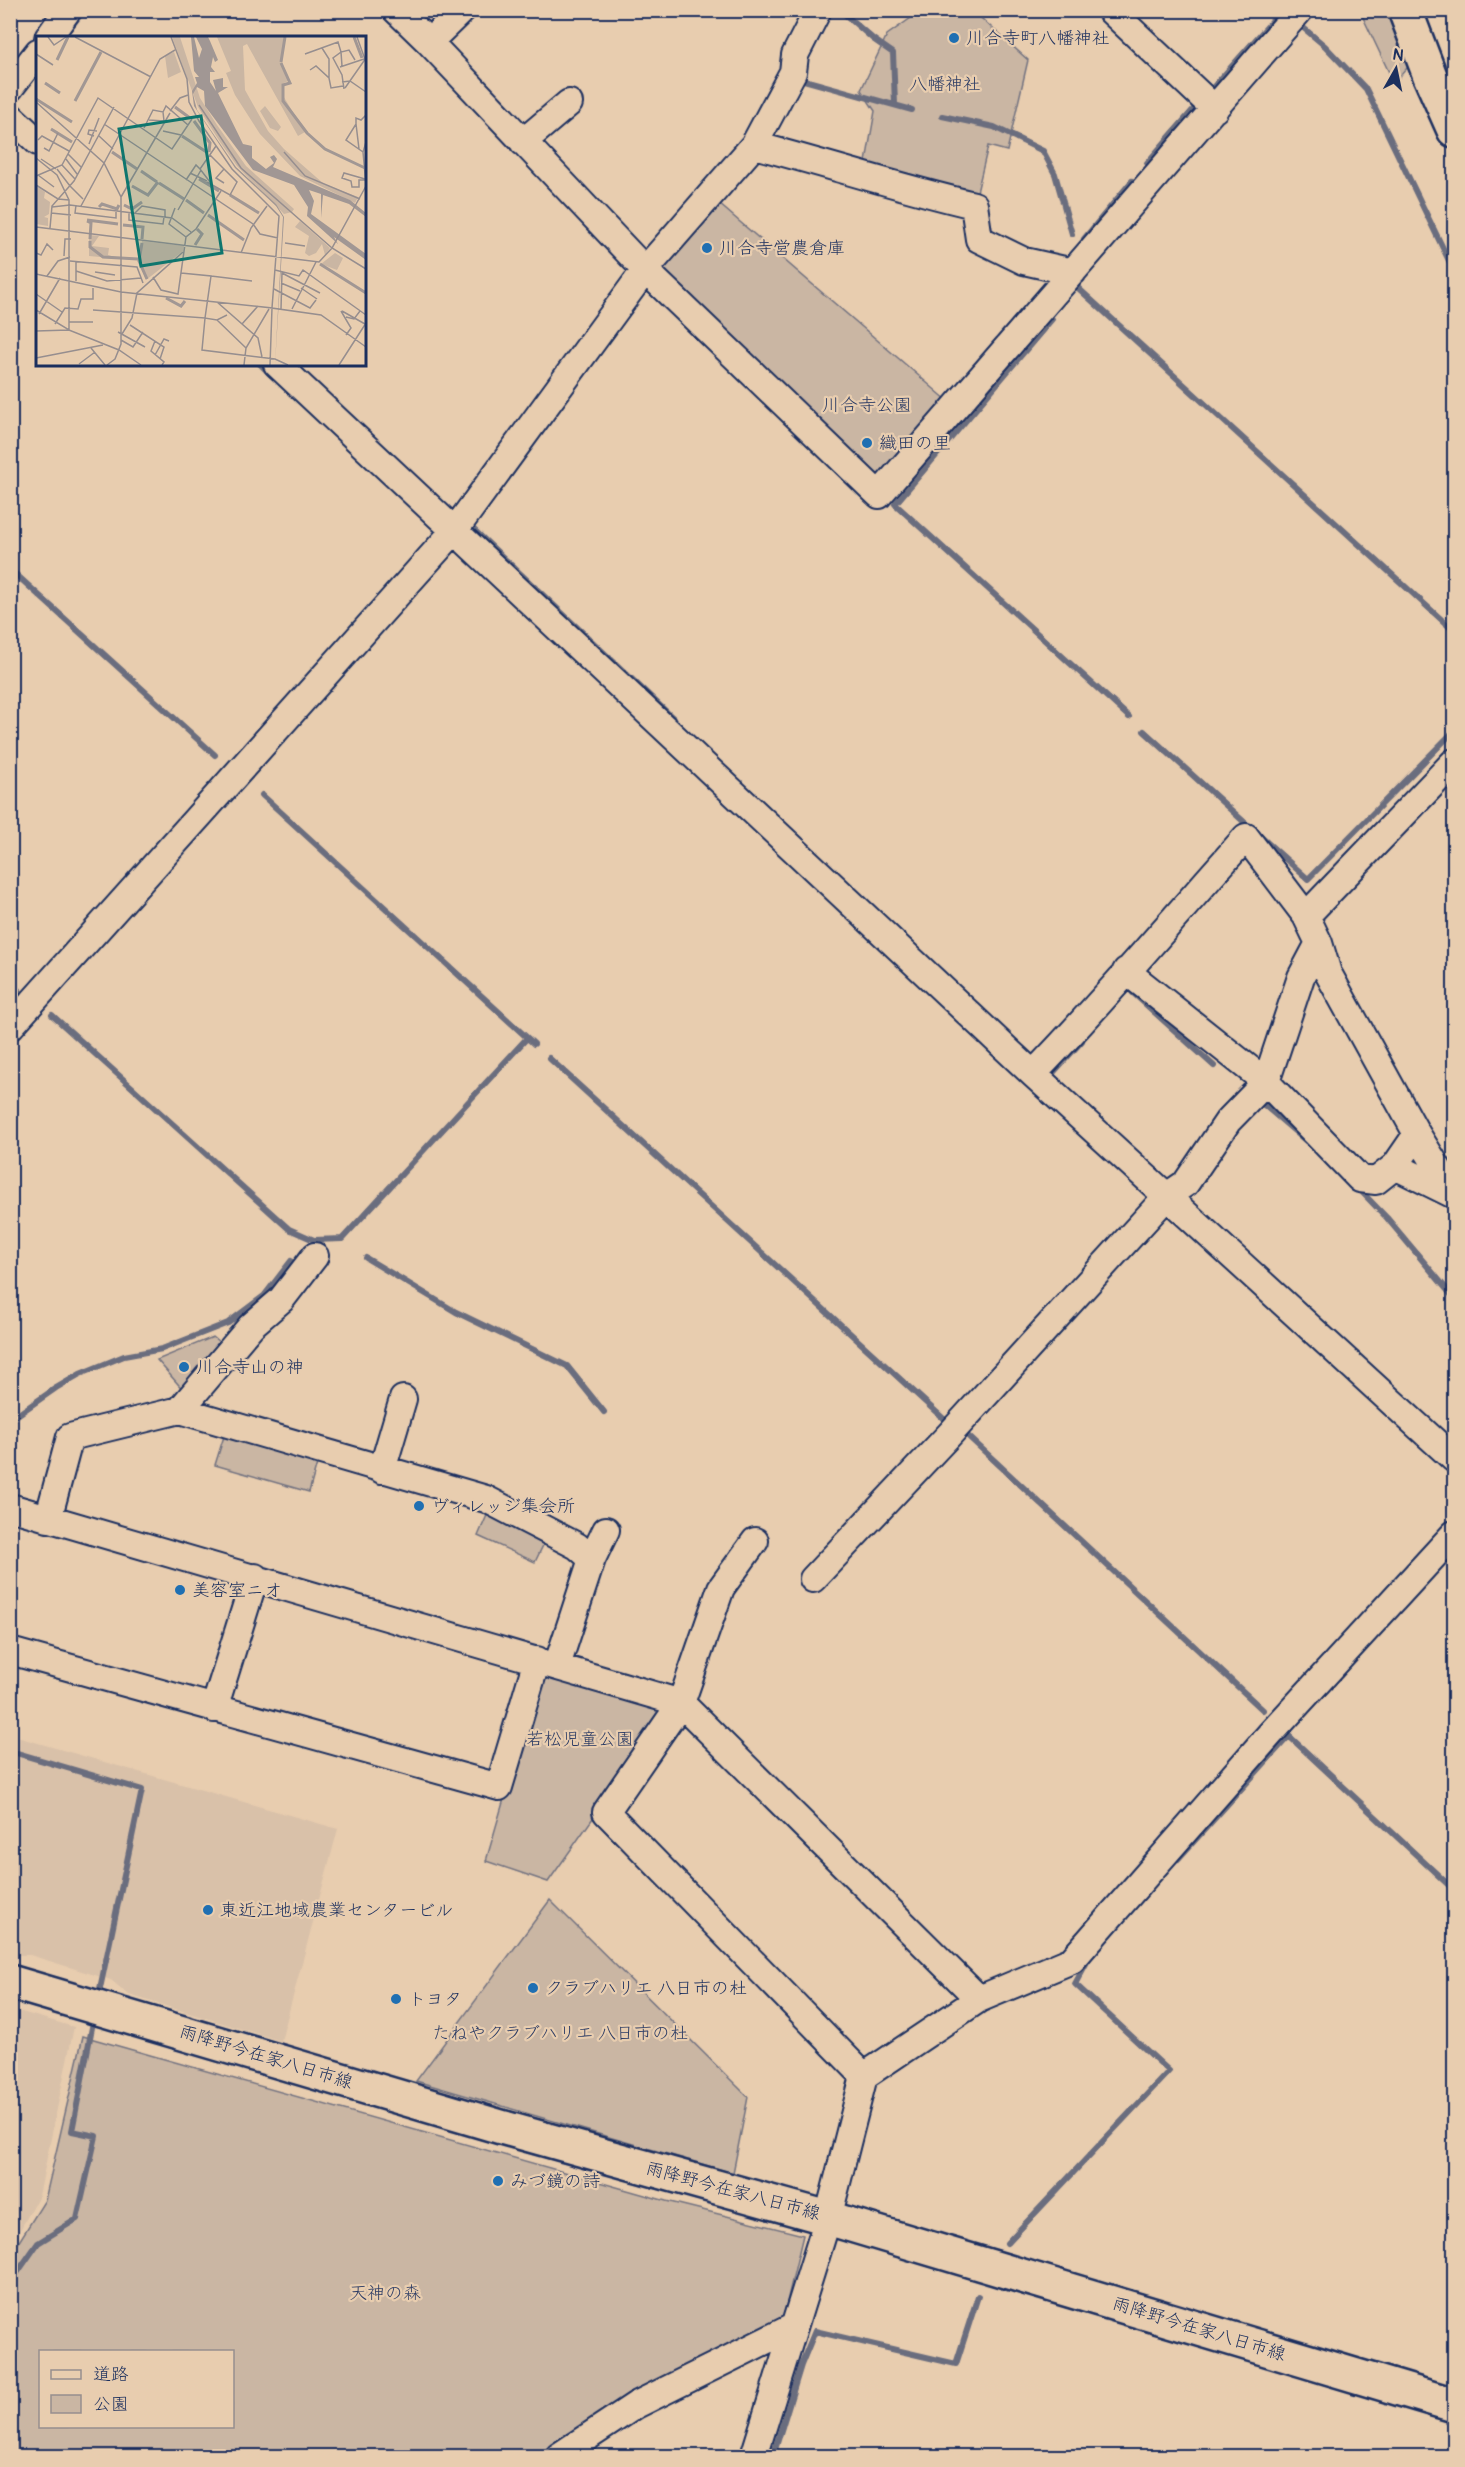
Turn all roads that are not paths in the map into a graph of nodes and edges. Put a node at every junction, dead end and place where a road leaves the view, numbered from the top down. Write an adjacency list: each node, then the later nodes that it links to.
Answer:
1 (68, 10): 8 (street)
2 (396, 10): 9 (street)
3 (462, 10): 9 (street)
4 (818, 10): 18 (street)
5 (1110, 10): 13 (street)
6 (1405, 10): 15 (main road)
7 (1299, 11): 13 (street)
8 (49, 36)
9 (429, 42): 17 (street)
10 (36, 55): 11 (street)
11 (10, 88)
12 (569, 103): 17 (street)
13 (1215, 109): 20 (street)
14 (10, 116): 16 (street)
15 (1455, 130)
16 (36, 140)
17 (523, 142): 19 (street)
18 (754, 145): 19 (street); 20 (street)
19 (645, 270): 20 (street); 22 (street)
20 (1073, 272)
21 (279, 366): 22 (street)
22 (455, 531): 27 (street); 28 (street)
23 (1455, 762): 24 (street)
24 (1306, 915): 25 (street); 26 (street)
25 (1319, 943): 29 (street); 30 (street)
26 (1126, 971): 28 (street); 29 (street)
27 (16, 1010)
28 (1033, 1074): 33 (street)
29 (1266, 1082): 31 (street); 33 (street)
30 (1417, 1134): 31 (street); 32 (street)
31 (1395, 1166): 32 (street)
32 (1455, 1195)
33 (1167, 1196): 37 (street); 46 (street)
34 (315, 1256): 36 (street)
35 (403, 1399): 38 (street)
36 (180, 1410): 38 (street); 40 (street)
37 (1455, 1460)
38 (382, 1470): 44 (street)
39 (10, 1507): 40 (street)
40 (48, 1519): 45 (street)
41 (606, 1530): 44 (street)
42 (1455, 1534): 52 (street)
43 (755, 1541): 49 (street)
44 (592, 1559): 48 (street)
45 (255, 1576): 48 (street); 50 (street)
46 (813, 1579)
47 (10, 1651): 50 (street)
48 (547, 1663): 49 (street); 50 (street)
49 (681, 1703): 52 (street); 53 (street)
50 (214, 1709)
51 (10, 1982): 54 (main road, 雨降野今在家八日市線)
52 (979, 1999): 53 (street)
53 (864, 2076): 54 (street)
54 (828, 2218): 55 (street); 56 (main road, 雨降野今在家八日市線)
55 (793, 2327): 57 (street); 58 (street)
56 (1455, 2405)
57 (559, 2457)
58 (754, 2457)

